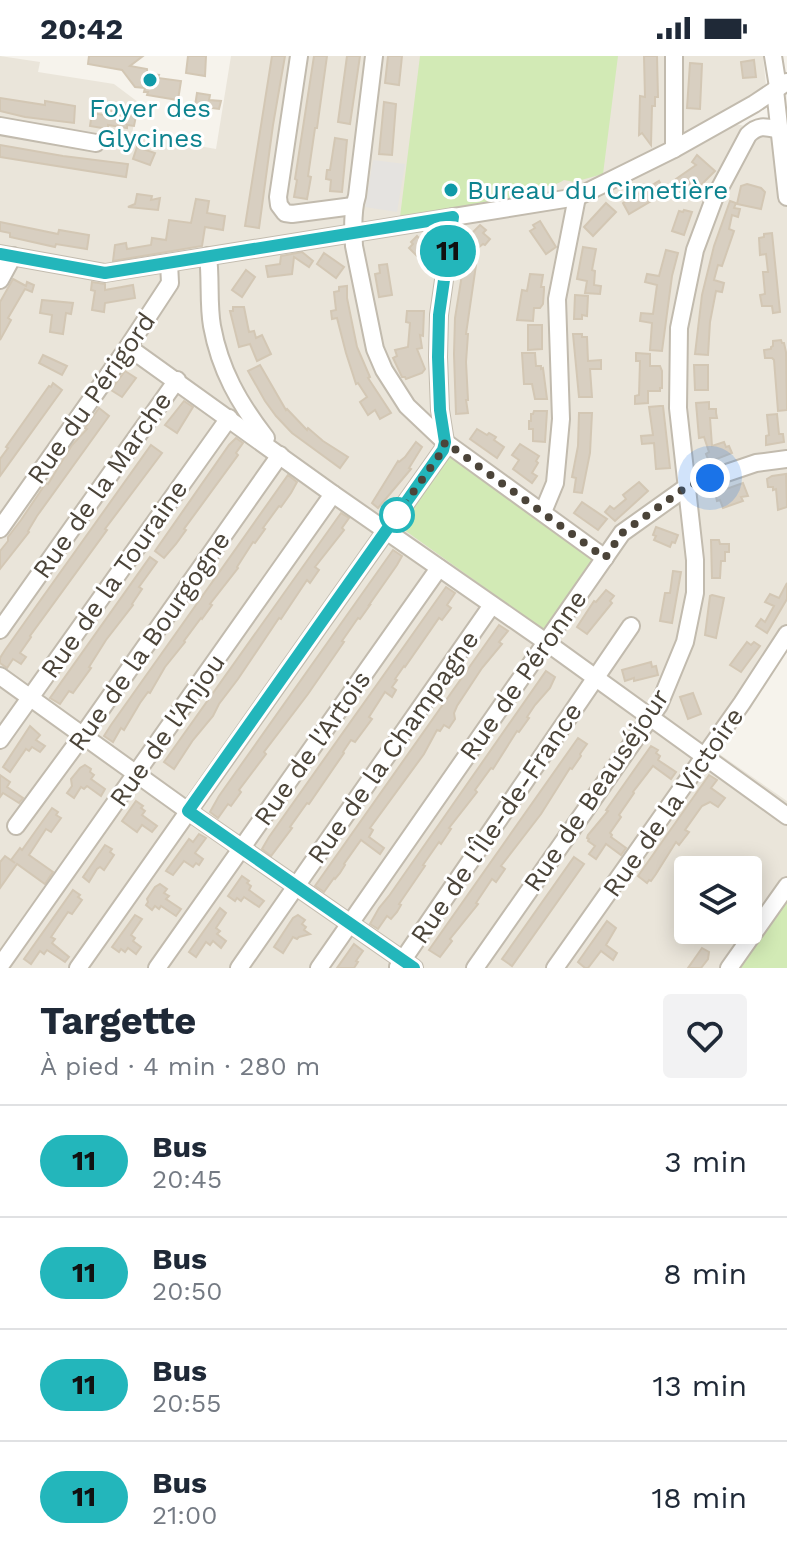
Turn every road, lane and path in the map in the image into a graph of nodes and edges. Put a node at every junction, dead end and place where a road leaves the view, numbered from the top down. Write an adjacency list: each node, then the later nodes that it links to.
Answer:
1 (299, 56): 12 (street)
2 (374, 56): 12 (street)
3 (674, 56): 9 (street)
4 (773, 56): 5 (street)
5 (780, 86): 7 (street); 9 (street)
6 (0, 126): 8 (street)
7 (780, 130): 11 (street); 27 (street, Rue de Beauséjour)
8 (96, 143)
9 (674, 149): 10 (street)
10 (577, 197): 13 (street); 29 (street)
11 (787, 197)
12 (353, 206): 14 (street)
13 (453, 217): 14 (street); 24 (street)
14 (353, 233): 16 (street); 24 (street)
15 (7, 255): 17 (street); 18 (street)
16 (208, 256): 17 (street); 20 (street)
17 (169, 263): 19 (street, Rue du Périgord)
18 (0, 280)
19 (128, 347): 21 (street); 30 (street, Rue du Périgord)
20 (227, 377): 22 (street); 25 (street)
21 (177, 380): 22 (street); 36 (street, Rue de la Marche)
22 (198, 396): 23 (street)
23 (229, 418): 25 (street); 41 (street, Rue de la Touraine)
24 (445, 442): 29 (street); 31 (street)
25 (280, 455): 28 (street); 43 (street, Rue de la Bourgogne)
26 (787, 459): 27 (street, Rue de Péronne)
27 (688, 486): 32 (street, Rue de Péronne); 42 (street, Rue de Beauséjour)
28 (333, 494): 31 (street); 46 (street, Rue de l'Anjou)
29 (543, 512): 32 (street)
30 (0, 529)
31 (386, 530): 33 (street); 47 (street)
32 (605, 558): 38 (street, Rue de Péronne)
33 (439, 568): 34 (street); 50 (street, Rue de l'Artois)
34 (492, 605): 38 (street); 51 (street, Rue de la Champagne)
35 (631, 626): 40 (street, Rue de l'Île-de-France)
36 (0, 630)
37 (787, 634): 45 (street, Rue de la Victoire)
38 (546, 642): 40 (street); 53 (street, Rue de Péronne)
39 (0, 676): 41 (street)
40 (595, 678): 42 (street); 54 (street, Rue de l'Île-de-France)
41 (30, 697): 43 (street); 44 (street, Rue de la Touraine)
42 (650, 718): 45 (street); 60 (street, Rue de Beauséjour)
43 (83, 735): 46 (street); 49 (street, Rue de la Bourgogne)
44 (0, 740)
45 (703, 756): 48 (street); 61 (street, Rue de la Victoire)
46 (136, 774): 47 (street); 55 (street, Rue de l'Anjou)
47 (188, 811): 50 (street); 56 (street)
48 (787, 816)
49 (16, 826)
50 (242, 848): 51 (street); 57 (street, Rue de l'Artois)
51 (296, 886): 53 (street); 58 (street, Rue de la Champagne)
52 (787, 886): 62 (street)
53 (350, 923): 54 (street); 59 (street, Rue de Péronne)
54 (405, 965)
55 (0, 966)
56 (78, 968)
57 (157, 968)
58 (239, 968)
59 (319, 968)
60 (475, 968)
61 (555, 968)
62 (729, 968)

